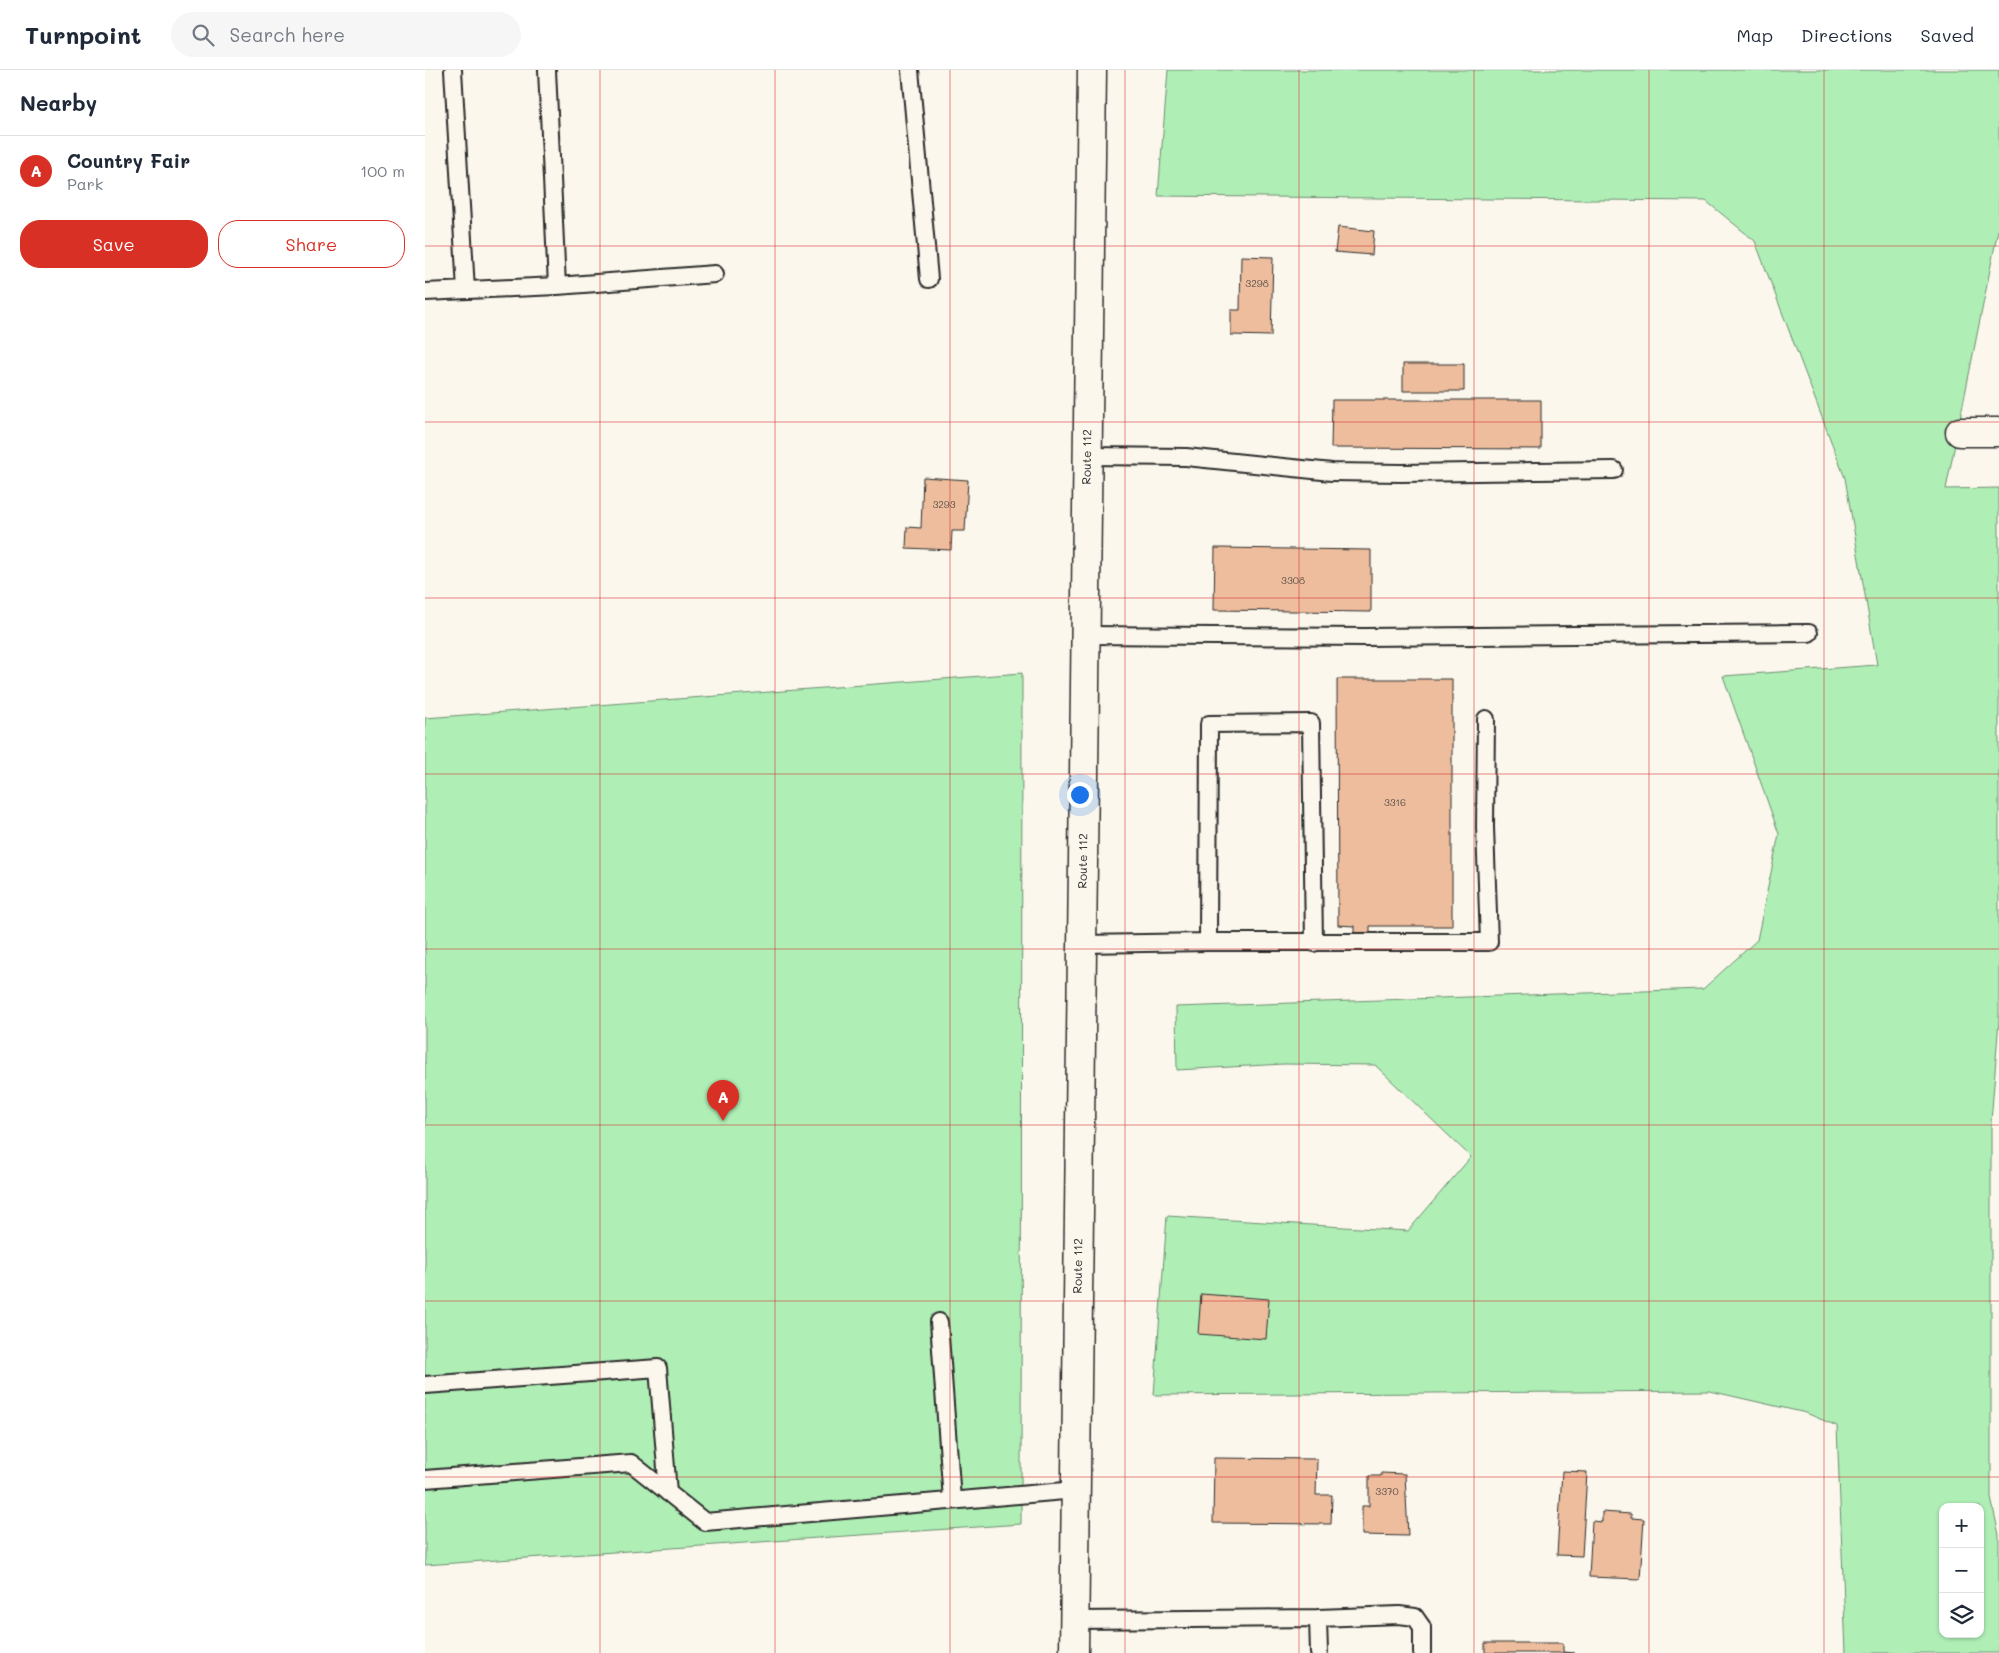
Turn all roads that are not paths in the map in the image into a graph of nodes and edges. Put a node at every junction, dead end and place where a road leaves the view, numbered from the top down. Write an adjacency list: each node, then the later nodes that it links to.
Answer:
1 (453, 70): 8 (lane)
2 (547, 70): 7 (lane)
3 (910, 70): 6 (lane)
4 (1092, 70): 12 (main road, Route 112)
5 (715, 274): 7 (lane)
6 (929, 279)
7 (557, 286): 8 (lane)
8 (466, 290): 9 (lane)
9 (425, 292)
10 (1959, 432): 11 (main road)
11 (1999, 432)
12 (1087, 456): 13 (lane); 15 (main road, Route 112)
13 (1614, 470)
14 (1809, 633): 15 (lane)
15 (1085, 635): 19 (main road, Route 112)
16 (1486, 719): 18 (lane)
17 (1208, 942): 18 (lane); 18 (lane); 19 (lane)
18 (1314, 943)
19 (1082, 944): 23 (main road, Route 112)
20 (939, 1322): 25 (lane)
21 (425, 1385): 24 (lane)
22 (425, 1478): 24 (lane)
23 (1076, 1490): 25 (lane); 27 (main road, Route 112)
24 (668, 1493): 25 (lane)
25 (952, 1500)
26 (1318, 1618): 27 (lane); 29 (lane); 30 (lane)
27 (1074, 1620): 28 (main road, Route 112)
28 (1074, 1653)
29 (1319, 1653)
30 (1422, 1653)

